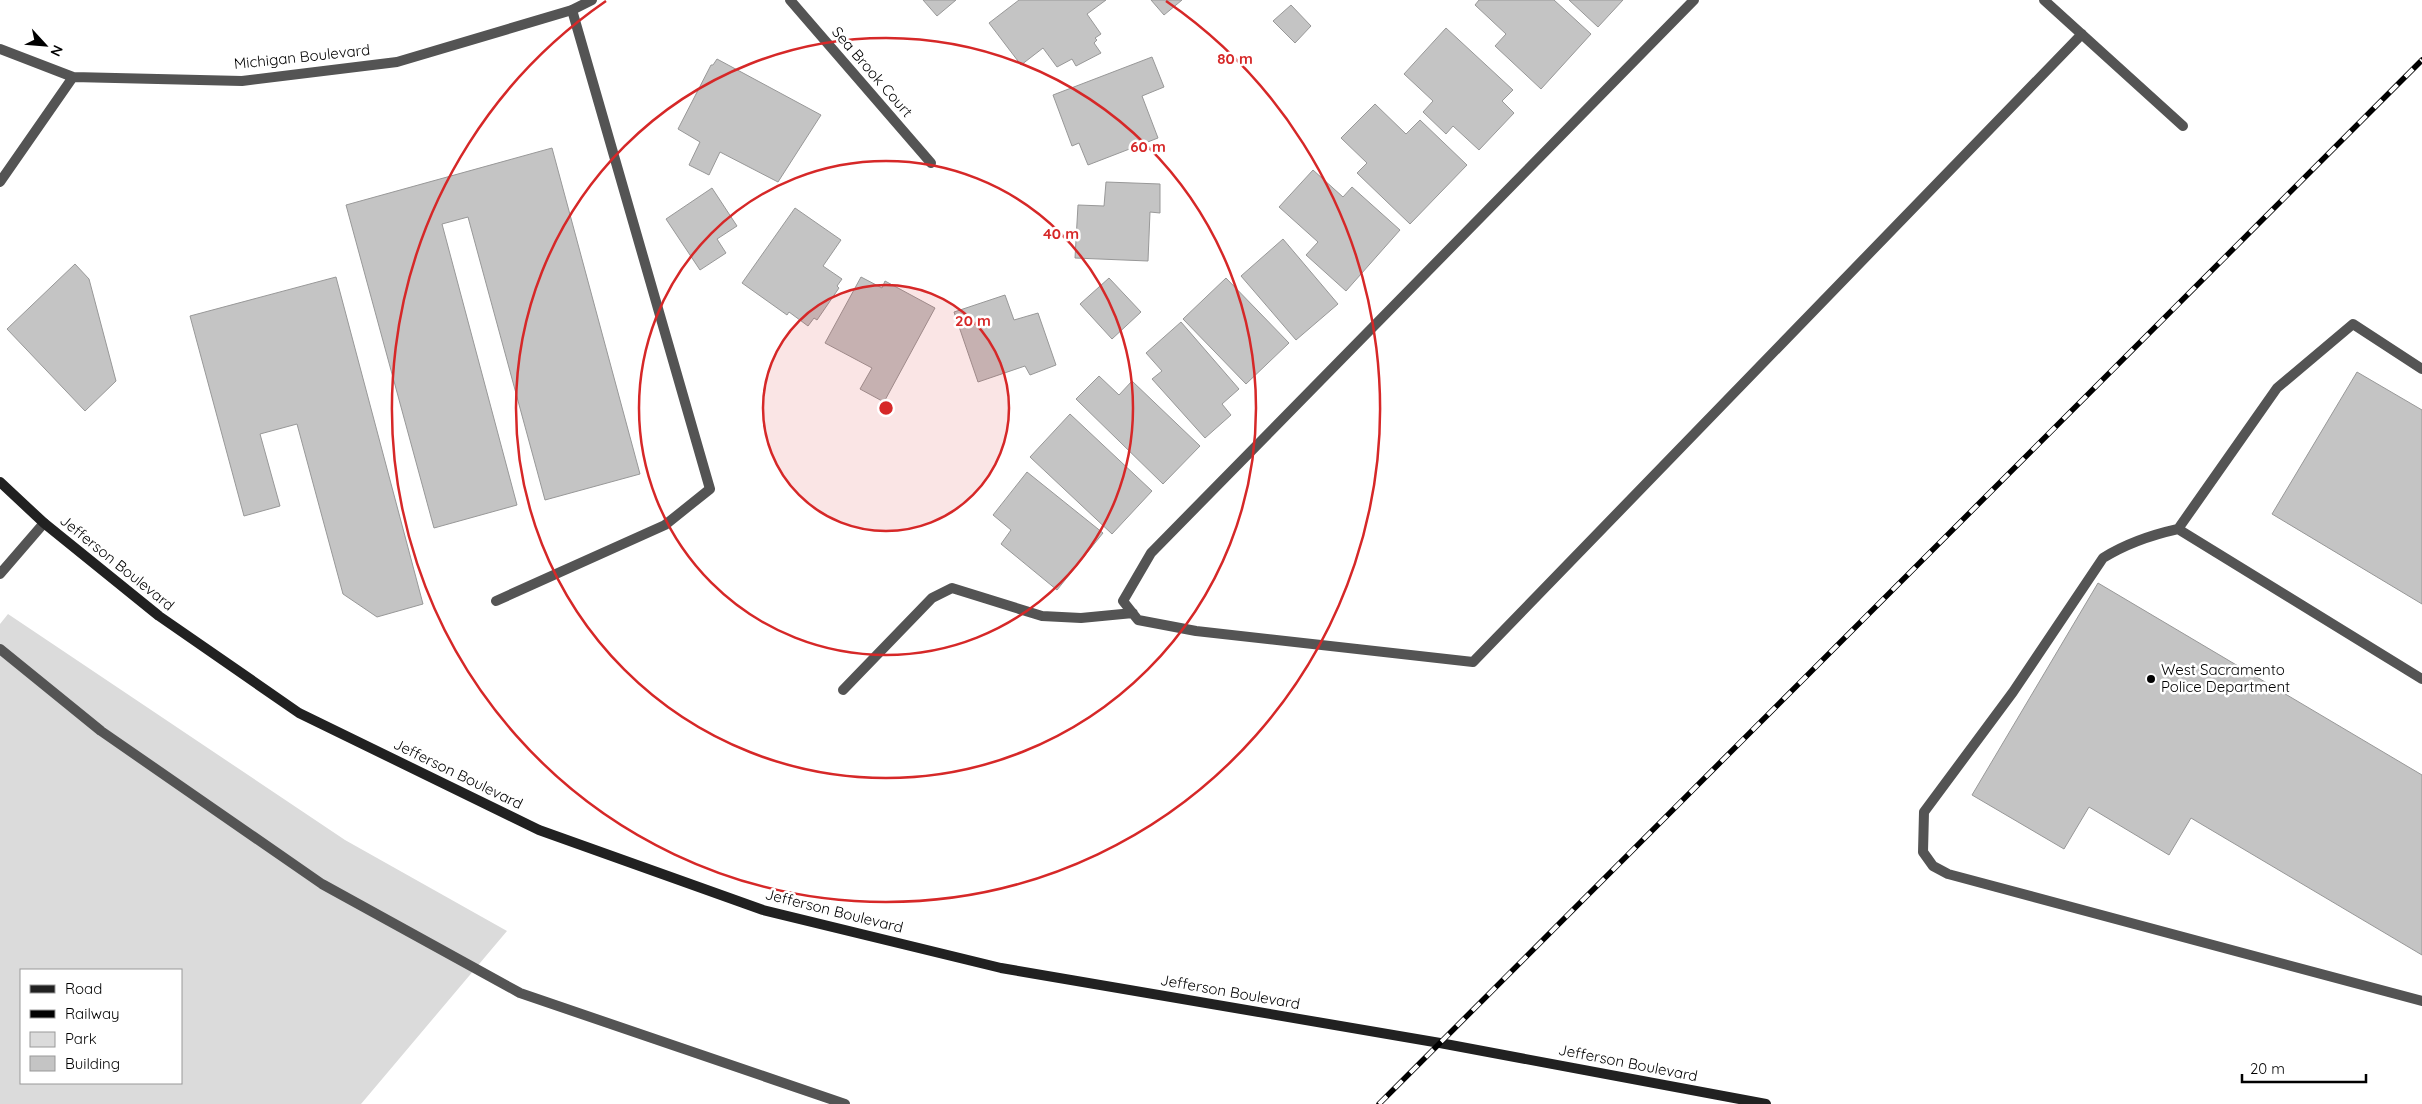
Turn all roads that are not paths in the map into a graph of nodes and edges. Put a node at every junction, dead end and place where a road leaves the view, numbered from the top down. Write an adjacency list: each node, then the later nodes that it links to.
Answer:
1 (592, 0): 5 (street, Michigan Boulevard)
2 (790, 0): 10 (street, Sea Brook Court)
3 (1694, 0): 18 (street)
4 (2044, 0): 6 (street)
5 (572, 10): 8 (street, Michigan Boulevard); 17 (street)
6 (2082, 34): 9 (street); 18 (street)
7 (0, 49): 8 (street, Michigan Boulevard)
8 (73, 77): 11 (street)
9 (2183, 126)
10 (931, 163)
11 (0, 182)
12 (2422, 369): 15 (street)
13 (0, 482): 14 (main road, Jefferson Boulevard)
14 (44, 523): 16 (street); 24 (main road, Jefferson Boulevard)
15 (2178, 529): 20 (street); 22 (street)
16 (0, 574)
17 (496, 602)
18 (1133, 613): 21 (street)
19 (0, 649): 23 (street)
20 (2422, 679)
21 (843, 690)
22 (2422, 1001)
23 (845, 1104)
24 (1766, 1104)

